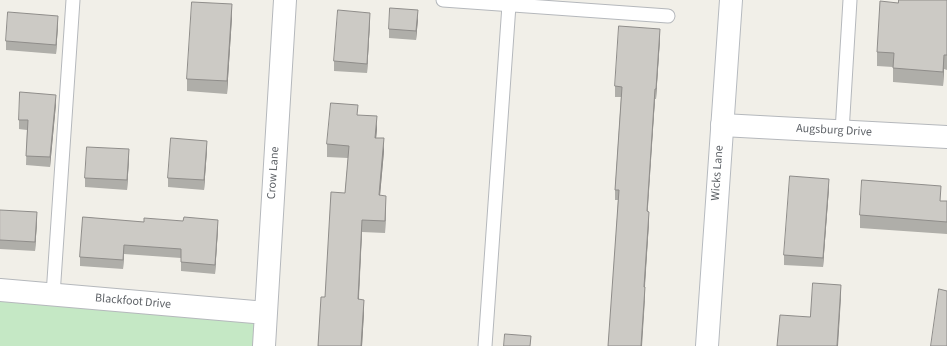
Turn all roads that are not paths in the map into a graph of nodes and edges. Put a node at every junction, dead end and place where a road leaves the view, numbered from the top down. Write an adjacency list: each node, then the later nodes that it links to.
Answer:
1 (73, 0): 12 (lane)
2 (285, 0): 13 (street, Crow Lane)
3 (443, 0): 6 (lane)
4 (731, 0): 8 (street, Wicks Lane)
5 (850, 0): 9 (lane)
6 (509, 5): 7 (lane); 15 (lane)
7 (668, 16)
8 (722, 125): 9 (street, Augsburg Drive); 16 (street, Wicks Lane)
9 (842, 132): 10 (street, Augsburg Drive)
10 (947, 137)
11 (0, 290): 12 (street, Blackfoot Drive)
12 (53, 295): 13 (street, Blackfoot Drive)
13 (266, 313): 14 (street, Crow Lane)
14 (264, 346)
15 (485, 346)
16 (707, 346)

